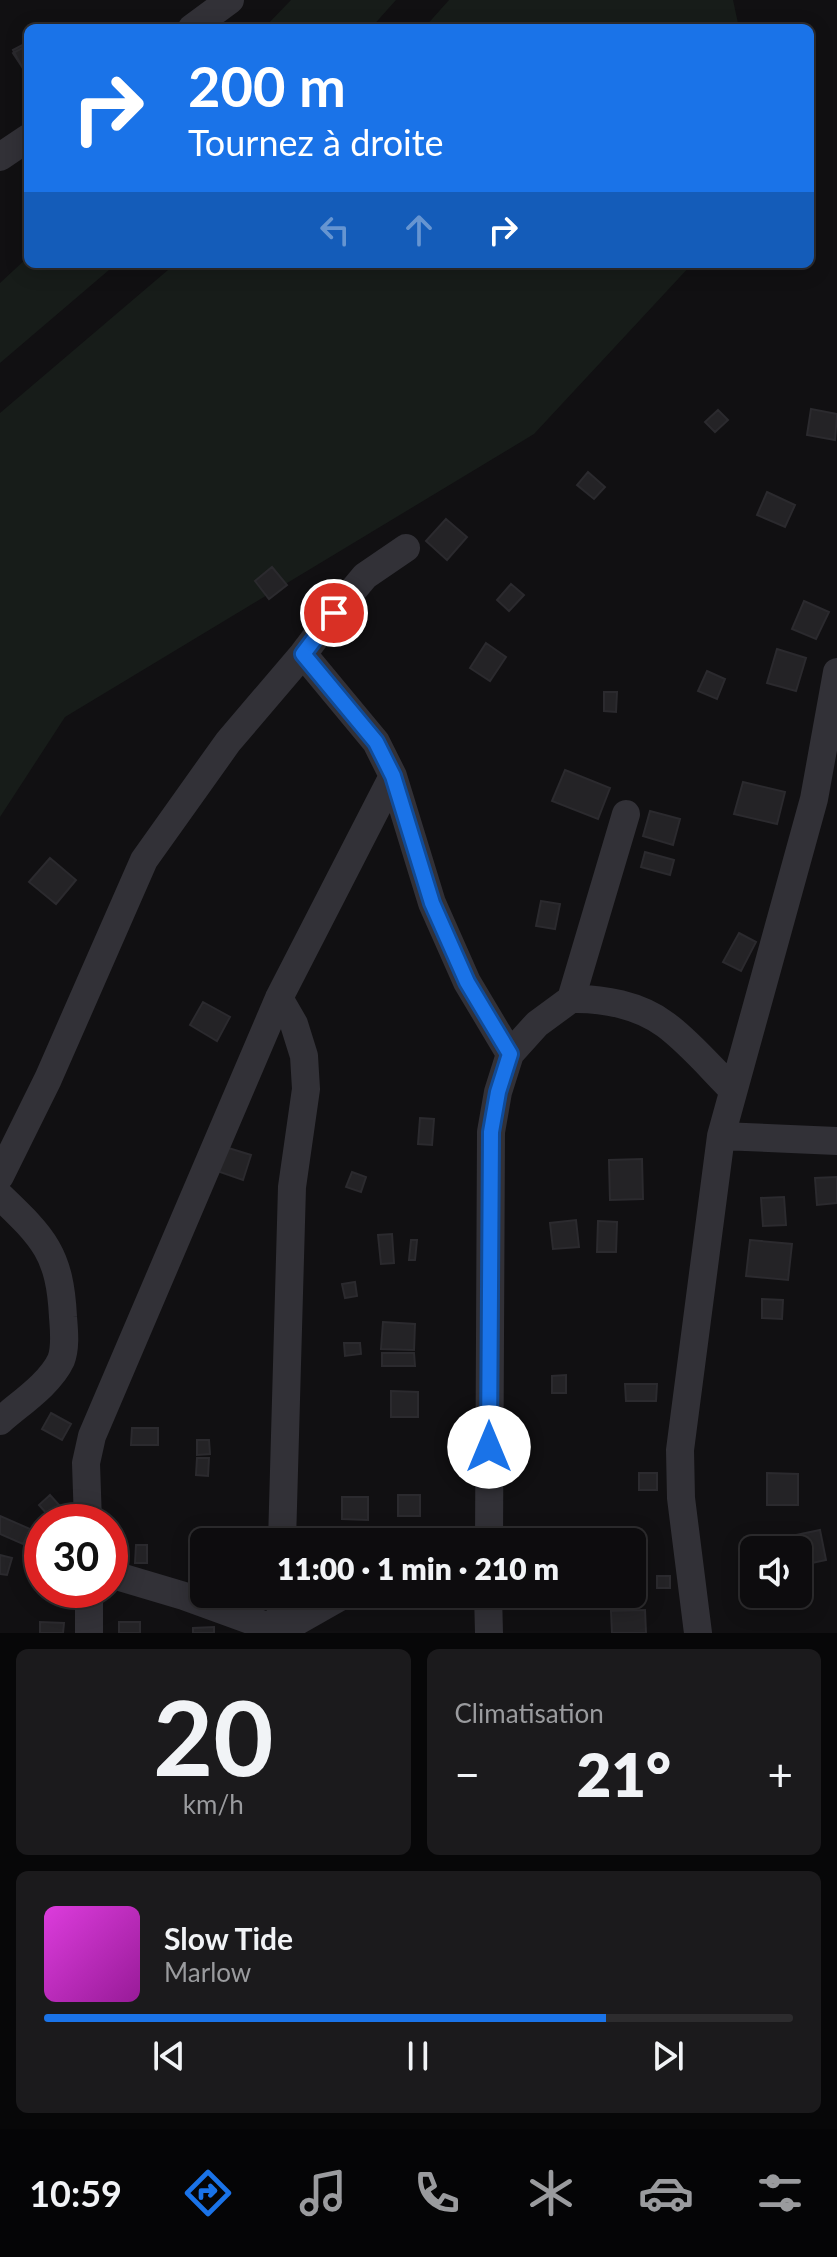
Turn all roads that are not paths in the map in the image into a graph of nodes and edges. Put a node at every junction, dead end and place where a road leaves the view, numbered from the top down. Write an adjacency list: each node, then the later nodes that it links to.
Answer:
1 (230, 0): 2 (street)
2 (197, 24)
3 (24, 141): 4 (street)
4 (0, 157)
5 (406, 548): 6 (street)
6 (303, 654): 8 (street); 17 (street)
7 (837, 672): 9 (street)
8 (393, 776): 11 (street); 13 (street)
9 (825, 802): 14 (street)
10 (626, 814): 12 (street)
11 (279, 998): 20 (street); 21 (street)
12 (571, 999): 13 (street); 14 (street)
13 (510, 1054): 22 (street)
14 (732, 1089): 15 (street)
15 (721, 1136): 16 (street); 31 (street)
16 (837, 1141)
17 (0, 1176)
18 (0, 1196): 19 (street)
19 (0, 1421)
20 (87, 1504)
21 (282, 1528)
22 (489, 1528)
23 (128, 1579): 28 (street)
24 (89, 1608): 29 (street)
25 (281, 1608): 28 (street)
26 (321, 1608): 28 (street)
27 (485, 1608): 30 (street)
28 (280, 1632)
29 (89, 1633)
30 (489, 1633)
31 (698, 1633)

